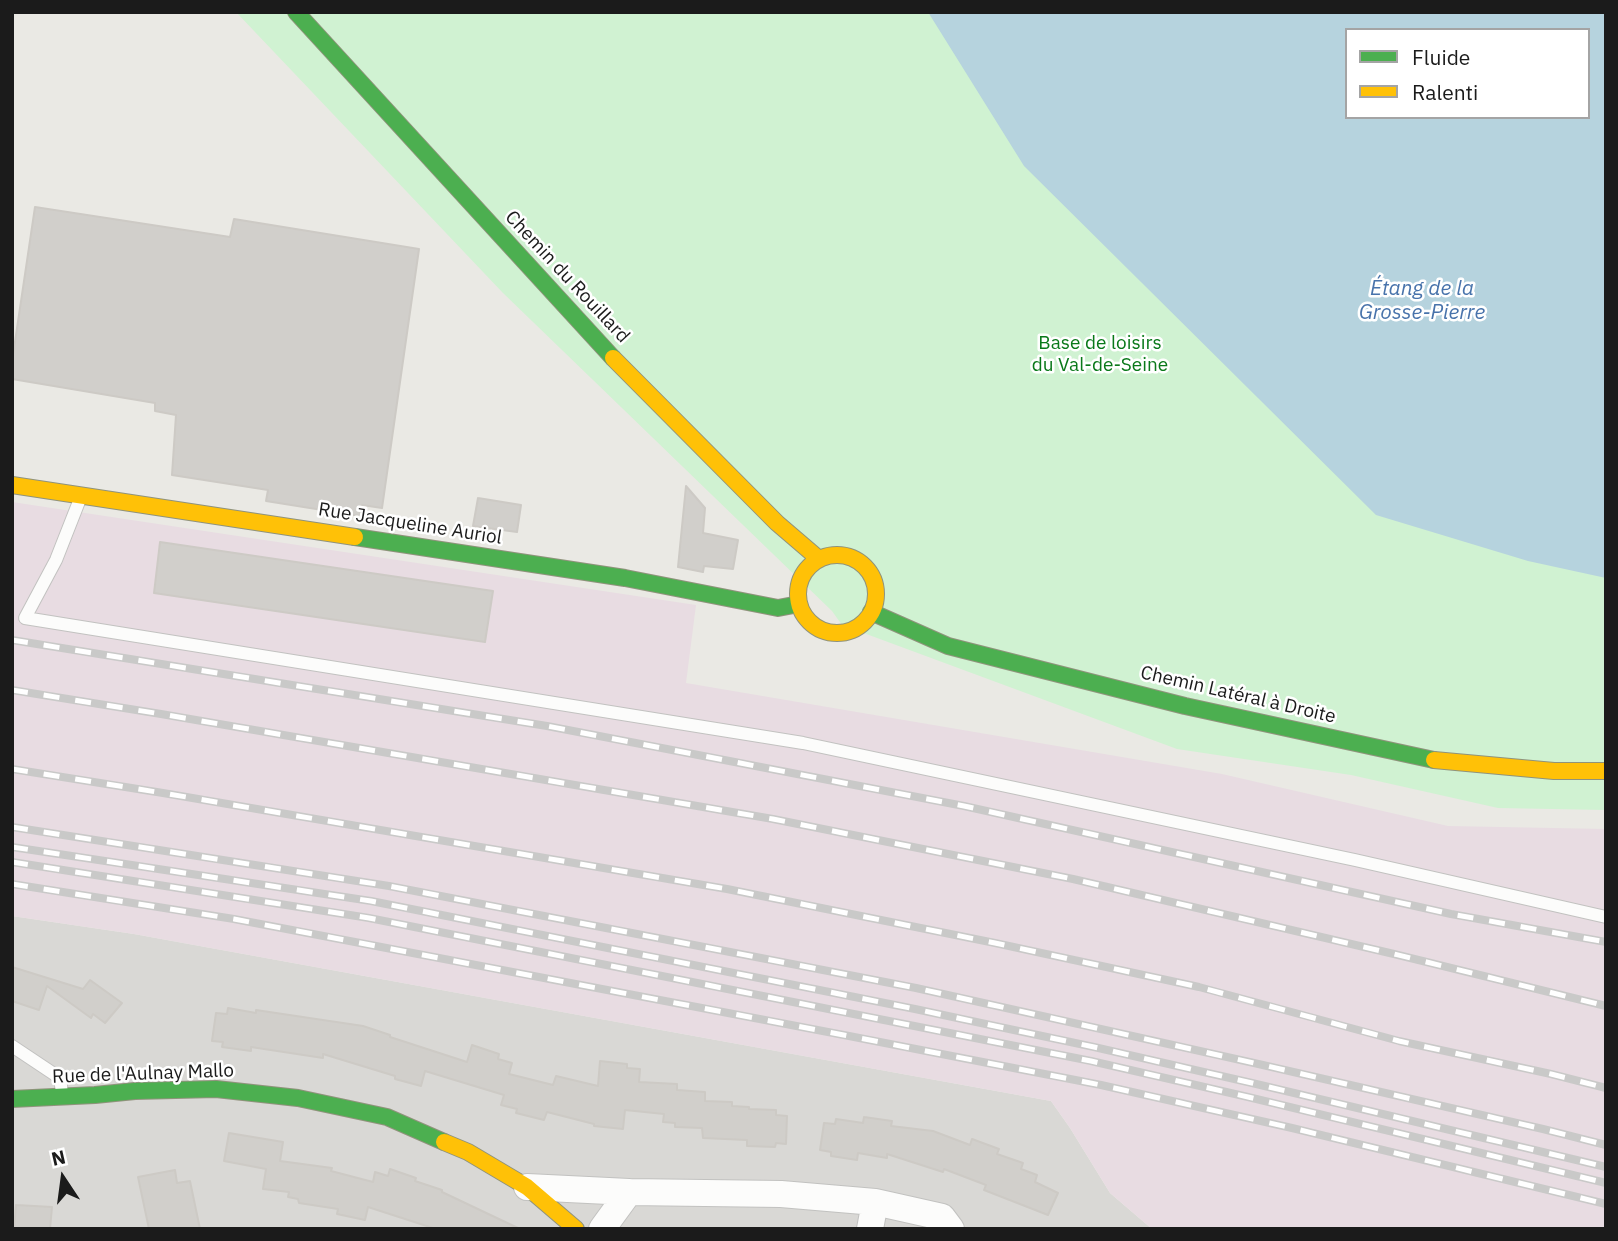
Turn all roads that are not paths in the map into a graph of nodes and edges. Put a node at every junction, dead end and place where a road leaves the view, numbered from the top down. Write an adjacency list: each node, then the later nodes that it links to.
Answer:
1 (296, 12): 4 (street, Chemin du Rouillard)
2 (12, 485): 3 (street, Rue Jacqueline Auriol)
3 (80, 496): 5 (street, Rue Jacqueline Auriol); 7 (lane)
4 (819, 559): 5 (street); 6 (street)
5 (799, 604): 6 (street)
6 (871, 612): 8 (street, Chemin Latéral à Droite)
7 (19, 617): 9 (lane)
8 (1606, 771)
9 (1606, 917)
10 (12, 1046): 11 (lane)
11 (62, 1097): 12 (street, Rue de l'Aulnay Mallo); 13 (street, Rue de l'Aulnay Mallo)
12 (12, 1099)
13 (527, 1188): 14 (street); 16 (street, Rue de l'Aulnay Mallo)
14 (629, 1192): 15 (street); 17 (street)
15 (875, 1202): 18 (street); 19 (street)
16 (576, 1229)
17 (602, 1229)
18 (870, 1229)
19 (951, 1229)

